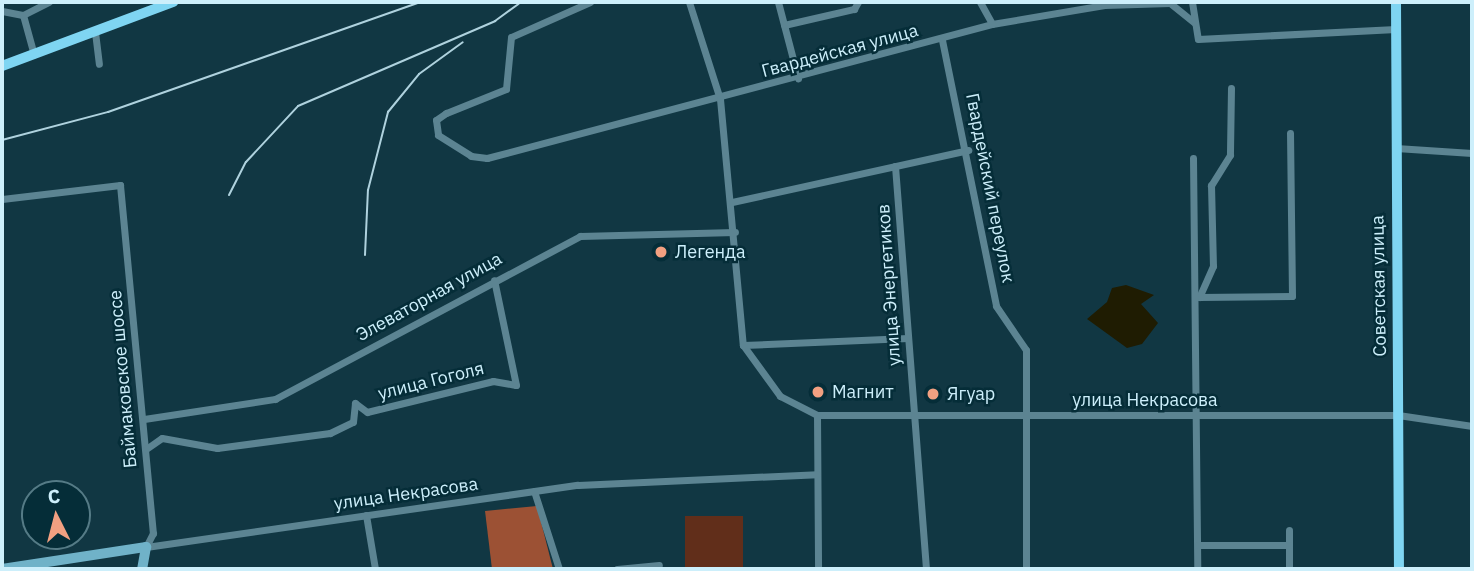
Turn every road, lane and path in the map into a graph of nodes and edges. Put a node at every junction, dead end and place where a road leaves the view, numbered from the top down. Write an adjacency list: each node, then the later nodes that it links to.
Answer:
1 (49, 2): 13 (street)
2 (173, 2): 18 (main road)
3 (590, 2): 25 (street, Гвардейская улица)
4 (689, 2): 25 (street)
5 (778, 2): 16 (street)
6 (858, 2): 16 (street)
7 (980, 2): 15 (street)
8 (1161, 2): 11 (street, Гвардейская улица); 14 (street, Гвардейская улица)
9 (1192, 2): 14 (street)
10 (1396, 2): 17 (main road, Советская улица)
11 (1122, 3): 15 (street, Гвардейская улица)
12 (2, 11): 13 (street)
13 (23, 15): 20 (street)
14 (1195, 23): 17 (street, Гвардейская улица)
15 (992, 24): 19 (street, Гвардейская улица)
16 (784, 25): 23 (street)
17 (1396, 29): 27 (main road, Советская улица)
18 (95, 32): 20 (main road); 21 (street)
19 (942, 40): 23 (street, Гвардейская улица); 28 (street, Гвардейский переулок)
20 (34, 55): 22 (main road)
21 (99, 64)
22 (2, 66)
23 (798, 78): 25 (street, Гвардейская улица)
24 (1231, 88): 36 (street)
25 (720, 99): 33 (street)
26 (1290, 133): 36 (street)
27 (1395, 148): 29 (street); 42 (main road, Советская улица)
28 (968, 149): 31 (street); 43 (street, Гвардейский переулок)
29 (1472, 153)
30 (1193, 158): 36 (street)
31 (895, 166): 33 (street); 37 (street, улица Энергетиков)
32 (2, 199): 44 (street, Баймаковское шоссе)
33 (733, 202): 34 (street)
34 (735, 232): 35 (street, Элеваторная улица); 38 (street)
35 (494, 279): 44 (street, Элеваторная улица); 46 (street, улица Гоголя)
36 (1199, 296): 41 (street)
37 (908, 338): 38 (street); 39 (street, улица Энергетиков)
38 (743, 345): 40 (street)
39 (914, 413): 40 (street, улица Некрасова); 43 (street, улица Некрасова); 61 (street, улица Энергетиков)
40 (817, 415): 47 (street)
41 (1200, 415): 42 (street, улица Некрасова); 43 (street, улица Некрасова); 51 (street)
42 (1398, 415): 45 (street, улица Некрасова); 65 (main road, Советская улица)
43 (1028, 417): 62 (street, Гвардейский переулок)
44 (144, 419): 46 (street, Баймаковское шоссе)
45 (1472, 426)
46 (146, 449): 53 (street, Баймаковское шоссе)
47 (817, 474): 48 (street, улица Некрасова); 60 (street)
48 (534, 491): 49 (street, улица Некрасова); 58 (street)
49 (366, 515): 53 (street, улица Некрасова); 57 (street)
50 (1289, 530): 52 (street)
51 (1198, 545): 52 (street); 63 (street)
52 (1289, 545): 64 (street)
53 (146, 547): 55 (main road, улица Некрасова); 56 (main road, Баймаковское шоссе)
54 (659, 565): 59 (street)
55 (2, 569)
56 (142, 569)
57 (375, 569)
58 (559, 569)
59 (618, 569)
60 (818, 569)
61 (926, 569)
62 (1026, 569)
63 (1197, 569)
64 (1289, 569)
65 (1399, 569)

